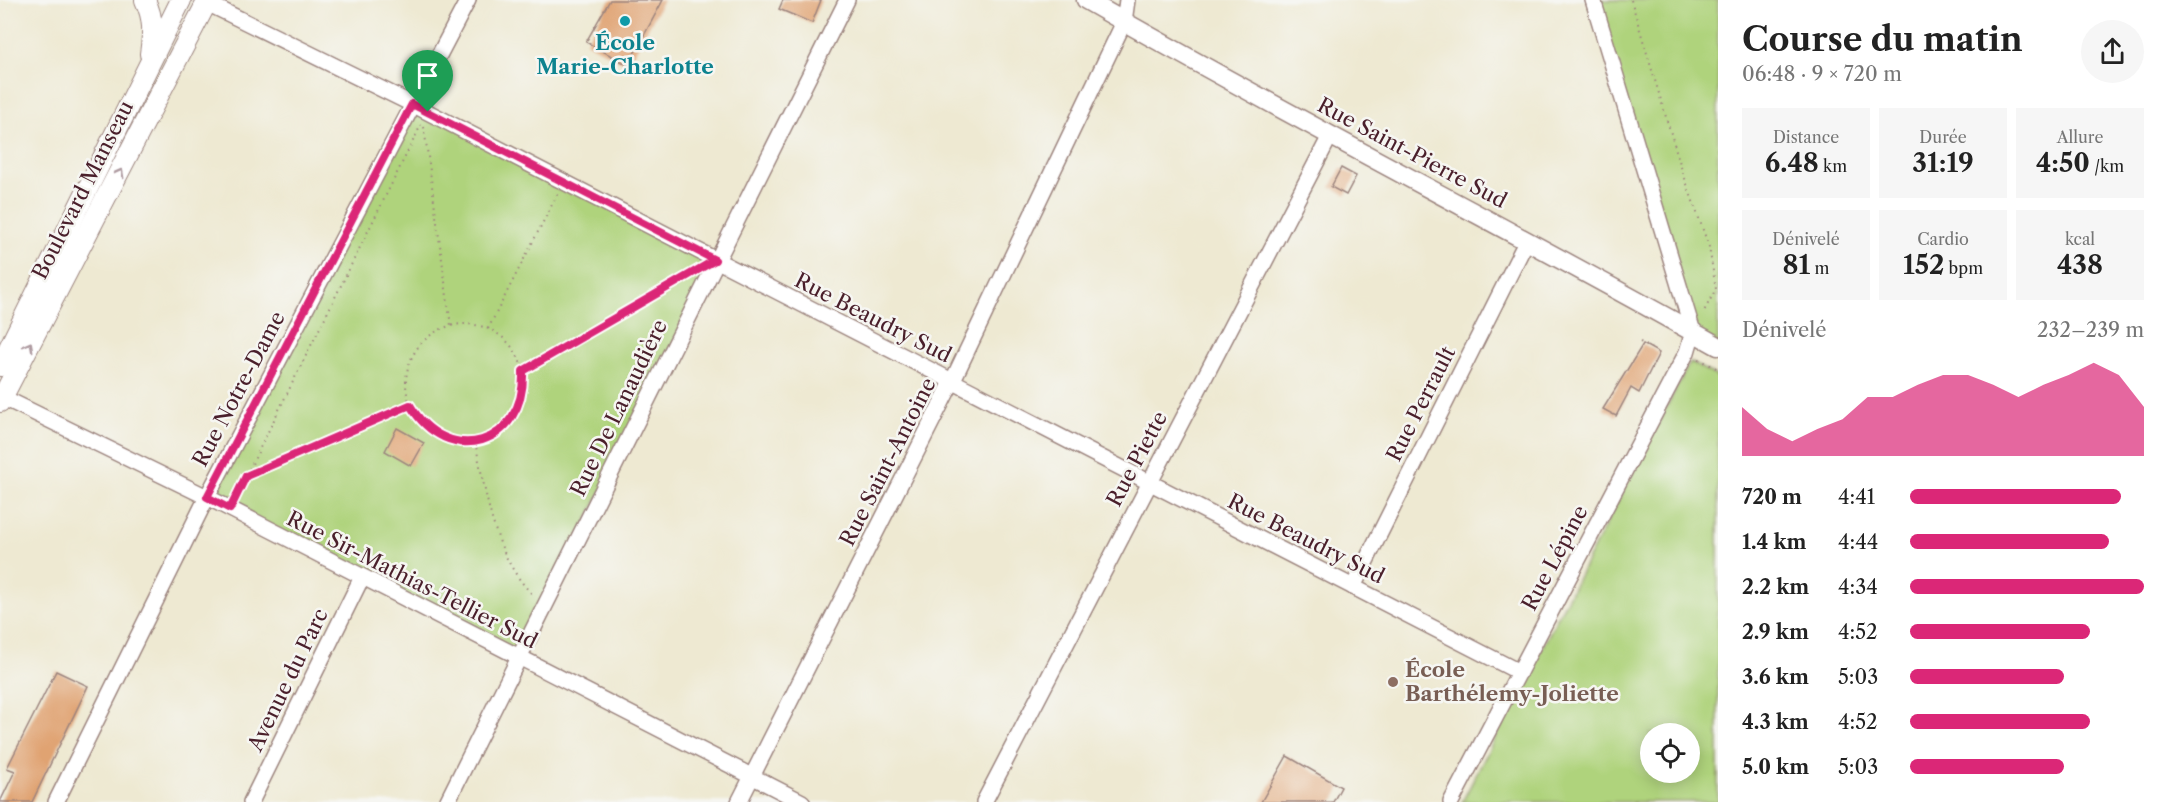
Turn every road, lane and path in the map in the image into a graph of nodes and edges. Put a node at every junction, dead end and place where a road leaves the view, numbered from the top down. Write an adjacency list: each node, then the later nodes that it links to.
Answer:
1 (145, 0): 11 (main road)
2 (181, 0): 11 (main road, Boulevard Manseau)
3 (468, 0): 12 (street, Rue Notre-Dame)
4 (847, 0): 16 (street, Rue De Lanaudière)
5 (1086, 0): 10 (street, Rue Saint-Pierre Sud)
6 (1127, 0): 10 (street, Rue Saint-Antoine)
7 (1593, 0): 19 (street)
8 (1631, 0): 19 (path)
9 (205, 1): 12 (street, Rue Beaudry Sud); 28 (main road, Boulevard Manseau, one-way to 9)
10 (1124, 22): 13 (street, Rue Saint-Pierre Sud); 27 (street, Rue Saint-Antoine)
11 (146, 74): 24 (main road, Boulevard Manseau)
12 (412, 104): 14 (street, Rue Beaudry Sud); 33 (street, Rue Notre-Dame)
13 (1330, 136): 15 (street, Rue Saint-Pierre Sud); 32 (street, Rue Piette)
14 (563, 182): 16 (street, Rue Beaudry Sud); 18 (path)
15 (1527, 240): 19 (street, Rue Saint-Pierre Sud); 36 (street, Rue Perrault)
16 (715, 260): 26 (path); 27 (street, Rue Beaudry Sud); 37 (street, Rue De Lanaudière)
17 (451, 326): 18 (path); 29 (path); 31 (path)
18 (488, 329): 26 (path)
19 (1693, 332): 21 (street, Rue Saint-Pierre Sud); 23 (street, Rue Lépine)
20 (1640, 342): 22 (path)
21 (1718, 346)
22 (1652, 348)
23 (1687, 352): 25 (path); 39 (street, Rue Lépine)
24 (0, 366)
25 (1718, 369)
26 (523, 371): 30 (path)
27 (952, 382): 32 (street, Rue Beaudry Sud); 40 (street, Rue Saint-Antoine)
28 (1, 399): 33 (street, Rue Sir-Mathias-Tellier Sud)
29 (410, 405): 30 (path); 31 (path)
30 (475, 442): 37 (path)
31 (246, 476): 34 (path)
32 (1149, 482): 36 (street, Rue Beaudry Sud); 46 (street, Rue Piette)
33 (207, 497): 34 (street, Rue Sir-Mathias-Tellier Sud); 41 (street, Rue Notre-Dame)
34 (230, 509): 35 (street, Rue Sir-Mathias-Tellier Sud)
35 (362, 577): 38 (street, Rue Sir-Mathias-Tellier Sud); 42 (street, Avenue du Parc)
36 (1353, 587): 39 (street, Rue Beaudry Sud)
37 (545, 607): 38 (street, Rue De Lanaudière)
38 (519, 659): 40 (street, Rue Sir-Mathias-Tellier Sud); 43 (street, Rue De Lanaudière)
39 (1519, 672): 47 (street, Rue Lépine)
40 (752, 777): 44 (street, Rue Saint-Antoine); 45 (street, Rue Sir-Mathias-Tellier Sud)
41 (56, 802)
42 (251, 802)
43 (447, 802)
44 (739, 802)
45 (801, 802)
46 (984, 802)
47 (1451, 802)

